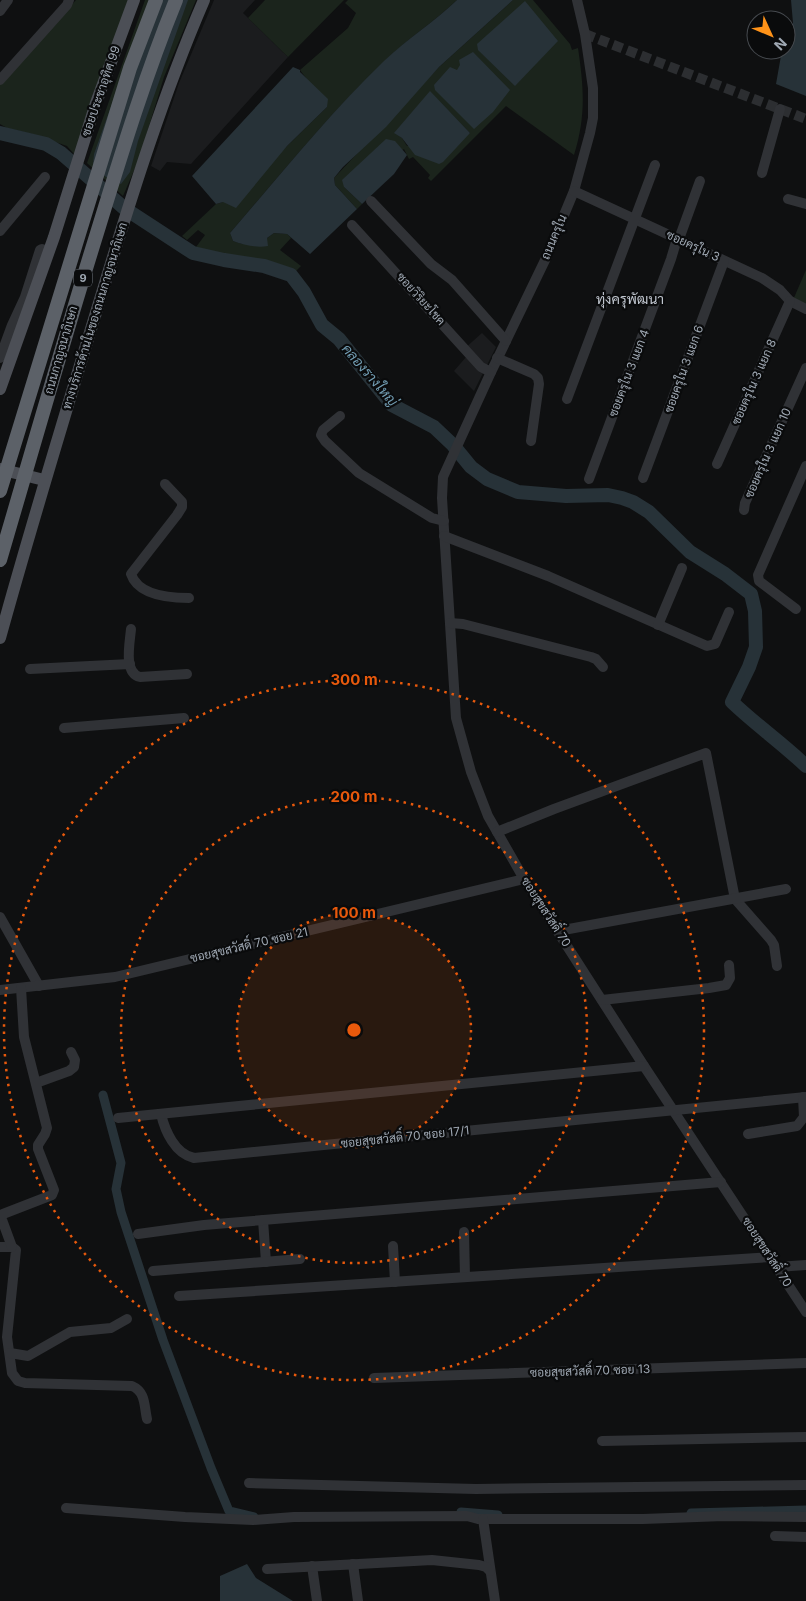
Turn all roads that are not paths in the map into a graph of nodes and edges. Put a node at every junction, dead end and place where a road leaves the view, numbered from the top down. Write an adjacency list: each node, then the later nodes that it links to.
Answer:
1 (8, 0): 8 (street)
2 (69, 0): 9 (street)
3 (134, 0): 24 (main road, ซอยประชาอุทิศ 99)
4 (156, 0): 44 (highway, ถนนกาญจนาภิเษก / 9, bridge)
5 (176, 0): 48 (highway, ถนนกาญจนาภิเษก / 9, bridge)
6 (204, 0): 42 (main road, ทางบริการด้านในของถนนกาญจนาภิเษก)
7 (577, 0): 15 (street, ถนนครุใน)
8 (0, 11)
9 (0, 80)
10 (780, 109): 12 (street)
11 (655, 165): 19 (street)
12 (762, 173)
13 (45, 176): 21 (street)
14 (700, 181): 22 (street, ซอยครุใน 3 แยก 4)
15 (574, 191): 19 (street, ซอยครุใน 3); 27 (street, ถนนครุใน)
16 (788, 198): 18 (street)
17 (371, 201): 27 (street)
18 (806, 204)
19 (635, 218): 22 (street, ซอยครุใน 3); 33 (street)
20 (352, 225): 31 (street, ซอยวิริยะโชค)
21 (0, 231)
22 (678, 239): 23 (street, ซอยครุใน 3); 41 (street, ซอยครุใน 3 แยก 4)
23 (724, 261): 25 (street, ซอยครุใน 3); 40 (street, ซอยครุใน 3 แยก 6)
24 (28, 298): 28 (street); 32 (main road, ซอยประชาอุทิศ 99)
25 (790, 300): 26 (street, ซอยครุใน 3); 37 (street, ซอยครุใน 3 แยก 8)
26 (806, 309)
27 (506, 341): 29 (street, ถนนครุใน)
28 (0, 358)
29 (498, 358): 31 (street, ถนนครุใน); 35 (street)
30 (806, 368): 45 (street, ซอยครุใน 3 แยก 10)
31 (491, 372): 36 (street, ถนนครุใน)
32 (1, 380)
33 (567, 399)
34 (340, 416): 46 (street)
35 (531, 442)
36 (451, 460): 46 (street, ซอยสุขสวัสดิ์ 70)
37 (717, 464)
38 (806, 466): 51 (street)
39 (0, 469): 42 (main road)
40 (643, 478)
41 (589, 479)
42 (44, 480): 56 (main road, ทางบริการด้านในของถนนกาญจนาภิเษก)
43 (165, 484): 50 (street)
44 (0, 491)
45 (744, 510)
46 (444, 521): 47 (street, ซอยสุขสวัสดิ์ 70)
47 (444, 536): 53 (street, ซอยสุขสวัสดิ์ 70); 54 (street)
48 (0, 560)
49 (682, 568): 54 (street)
50 (189, 598)
51 (796, 609)
52 (728, 612): 54 (street)
53 (450, 623): 58 (street); 63 (street, ซอยสุขสวัสดิ์ 70)
54 (658, 625)
55 (131, 629): 57 (street)
56 (0, 638)
57 (130, 664): 59 (street); 60 (street)
58 (603, 667)
59 (30, 669)
60 (187, 674)
61 (184, 718): 62 (street)
62 (64, 728)
63 (497, 832): 64 (street, ซอยสุขสวัสดิ์ 70); 66 (street)
64 (524, 879): 68 (street, ซอยสุขสวัสดิ์ 70); 71 (street, ซอยสุขสวัสดิ์ 70 ซอย 21)
65 (786, 889): 66 (street)
66 (735, 899): 68 (street); 70 (street)
67 (0, 917): 71 (street)
68 (558, 931): 74 (street, ซอยสุขสวัสดิ์ 70)
69 (729, 965): 74 (street)
70 (777, 966)
71 (40, 986): 72 (street, ซอยสุขสวัสดิ์ 70 ซอย 21)
72 (21, 988): 73 (street, ซอยสุขสวัสดิ์ 70 ซอย 21); 77 (street)
73 (0, 990)
74 (602, 1000): 76 (street, ซอยสุขสวัสดิ์ 70)
75 (71, 1052): 77 (street)
76 (644, 1066): 79 (street, ซอยสุขสวัสดิ์ 70); 80 (street)
77 (36, 1084): 89 (street)
78 (805, 1097): 79 (street, ซอยสุขสวัสดิ์ 70 ซอย 17/1); 82 (street)
79 (674, 1110): 80 (street, ซอยสุขสวัสดิ์ 70 ซอย 17/1); 83 (street, ซอยสุขสวัสดิ์ 70)
80 (161, 1114): 81 (street)
81 (118, 1118)
82 (748, 1134)
83 (721, 1182): 84 (street); 90 (street, ซอยสุขสวัสดิ์ 70)
84 (263, 1220): 86 (street); 92 (street)
85 (464, 1232): 96 (street)
86 (138, 1234)
87 (393, 1246): 97 (street)
88 (0, 1247): 89 (street)
89 (12, 1247): 103 (street)
90 (770, 1257): 94 (street, ซอยสุขสวัสดิ์ 70); 96 (street)
91 (300, 1259): 92 (street)
92 (266, 1262): 95 (street)
93 (806, 1265): 94 (street)
94 (777, 1267): 99 (street, ซอยสุขสวัสดิ์ 70)
95 (154, 1271)
96 (465, 1277): 97 (street)
97 (395, 1282): 100 (street)
98 (806, 1293): 99 (street)
99 (794, 1294): 101 (street, ซอยสุขสวัสดิ์ 70)
100 (180, 1296)
101 (806, 1312)
102 (127, 1320): 103 (street)
103 (10, 1353): 106 (street)
104 (806, 1363): 105 (street, ซอยสุขสวัสดิ์ 70 ซอย 13)
105 (374, 1378)
106 (147, 1419)
107 (806, 1437): 108 (street)
108 (602, 1441)
109 (249, 1483): 110 (street)
110 (806, 1484)
111 (66, 1508): 113 (street)
112 (806, 1517): 113 (street)
113 (483, 1519): 119 (street)
114 (775, 1536): 115 (street)
115 (806, 1537)
116 (353, 1564): 117 (street); 119 (street); 121 (street)
117 (312, 1566): 118 (street); 120 (street)
118 (267, 1569)
119 (490, 1571): 122 (street)
120 (317, 1601)
121 (358, 1601)
122 (495, 1601)

